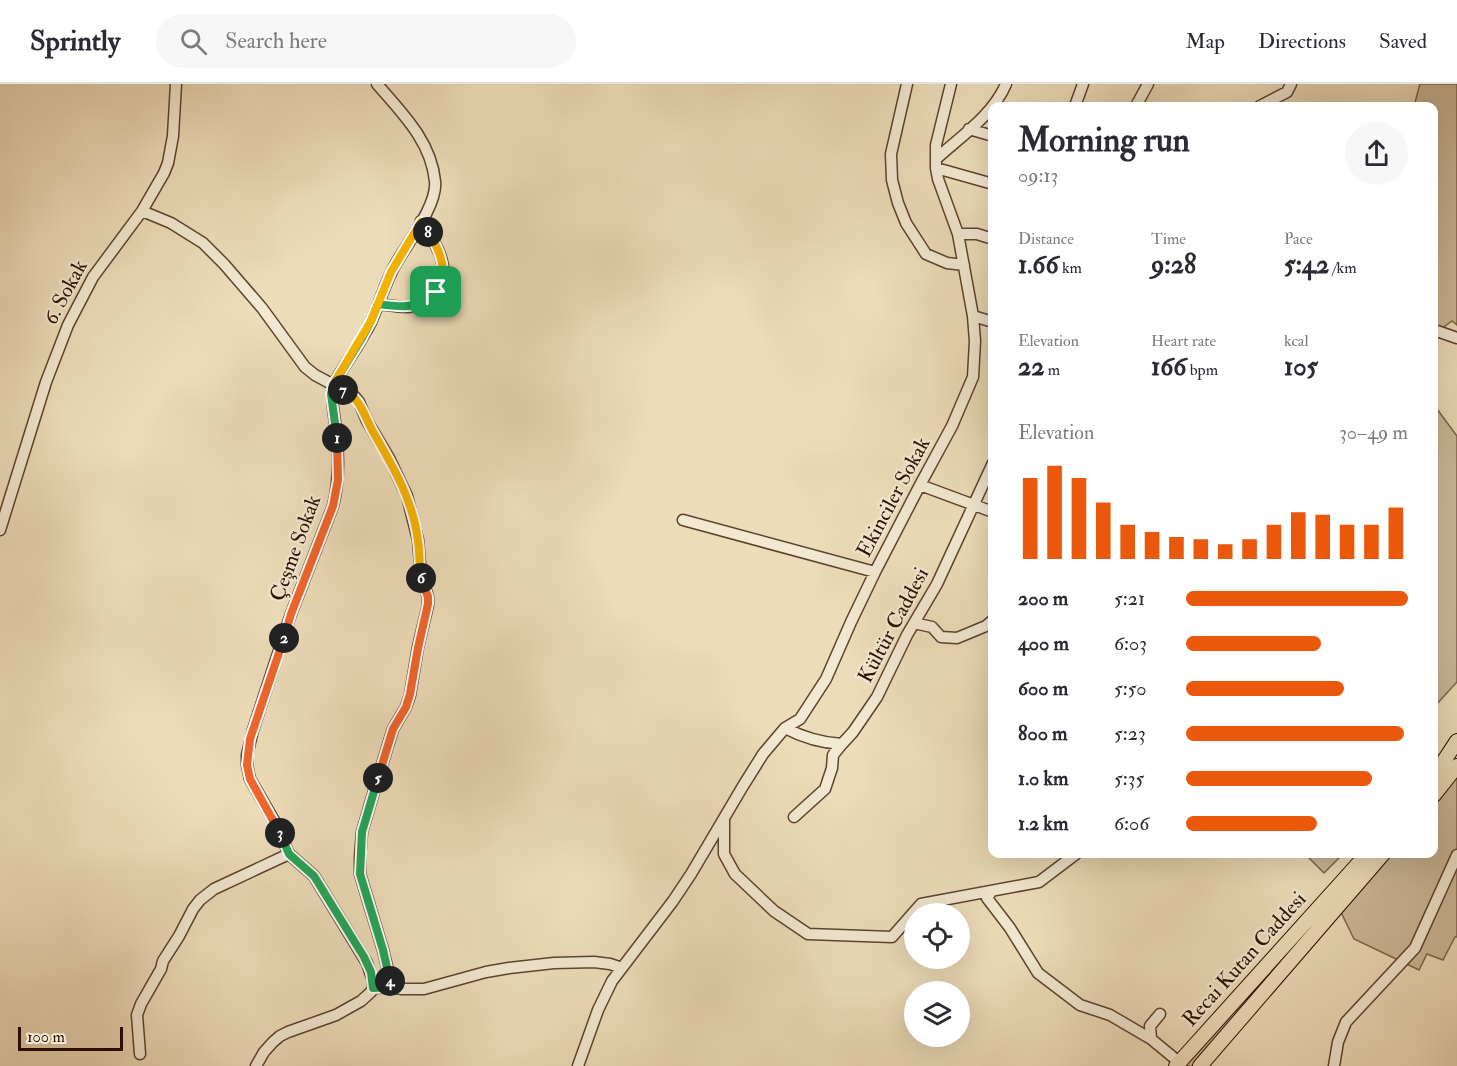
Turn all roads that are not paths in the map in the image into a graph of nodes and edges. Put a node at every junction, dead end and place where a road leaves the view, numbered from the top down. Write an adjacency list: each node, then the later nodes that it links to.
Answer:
1 (176, 84): 18 (street, 6. Sokak)
2 (377, 84): 19 (street)
3 (907, 84): 22 (street)
4 (951, 84): 16 (street)
5 (1006, 84): 9 (street)
6 (1083, 84): 10 (street)
7 (1149, 84): 11 (street)
8 (1292, 84): 12 (street)
9 (995, 102)
10 (1077, 102)
11 (1138, 102)
12 (1269, 102)
13 (988, 112): 14 (street)
14 (969, 129): 15 (street); 16 (street)
15 (988, 135)
16 (936, 163): 17 (street); 20 (street, Ekinciler Sokak)
17 (988, 182)
18 (142, 210): 28 (street); 34 (street, 6. Sokak)
19 (421, 222): 23 (street); 23 (street)
20 (958, 234): 21 (street); 22 (street, Ekinciler Sokak)
21 (988, 237)
22 (964, 265): 24 (street, Ekinciler Sokak)
23 (378, 304): 28 (street)
24 (974, 316): 25 (street); 30 (street, Ekinciler Sokak)
25 (988, 320)
26 (1438, 331): 27 (street)
27 (1457, 338)
28 (333, 385): 46 (street, Çeşme Sokak); 53 (street)
29 (988, 474): 31 (street, Kültür Caddesi)
30 (920, 486): 31 (street); 35 (street, Ekinciler Sokak)
31 (974, 506): 32 (street); 36 (street, Kültür Caddesi)
32 (988, 510)
33 (683, 520): 35 (street)
34 (0, 530)
35 (875, 572): 38 (street, Ekinciler Sokak)
36 (914, 622): 37 (street); 40 (street, Kültür Caddesi)
37 (988, 624)
38 (785, 728): 40 (street); 44 (street, Ekinciler Sokak)
39 (1457, 741): 42 (main road)
40 (842, 744): 45 (street, Kültür Caddesi)
41 (1457, 766): 43 (main road)
42 (1438, 770)
43 (1438, 790)
44 (724, 817): 51 (street); 52 (street, Ekinciler Sokak)
45 (794, 817)
46 (289, 854): 54 (street, Çeşme Sokak); 57 (street)
47 (1457, 855): 62 (street)
48 (1071, 858): 51 (street)
49 (1363, 858): 58 (main road, Recai Kutan Caddesi)
50 (1380, 858): 61 (main road, Recai Kutan Caddesi)
51 (991, 892): 56 (street)
52 (622, 968): 53 (street); 60 (street, Ekinciler Sokak)
53 (392, 987): 54 (street)
54 (373, 988): 59 (street)
55 (1160, 1014): 56 (street)
56 (1150, 1039): 58 (street)
57 (140, 1054)
58 (1178, 1064)
59 (256, 1066)
60 (578, 1066)
61 (1200, 1066)
62 (1334, 1066)

